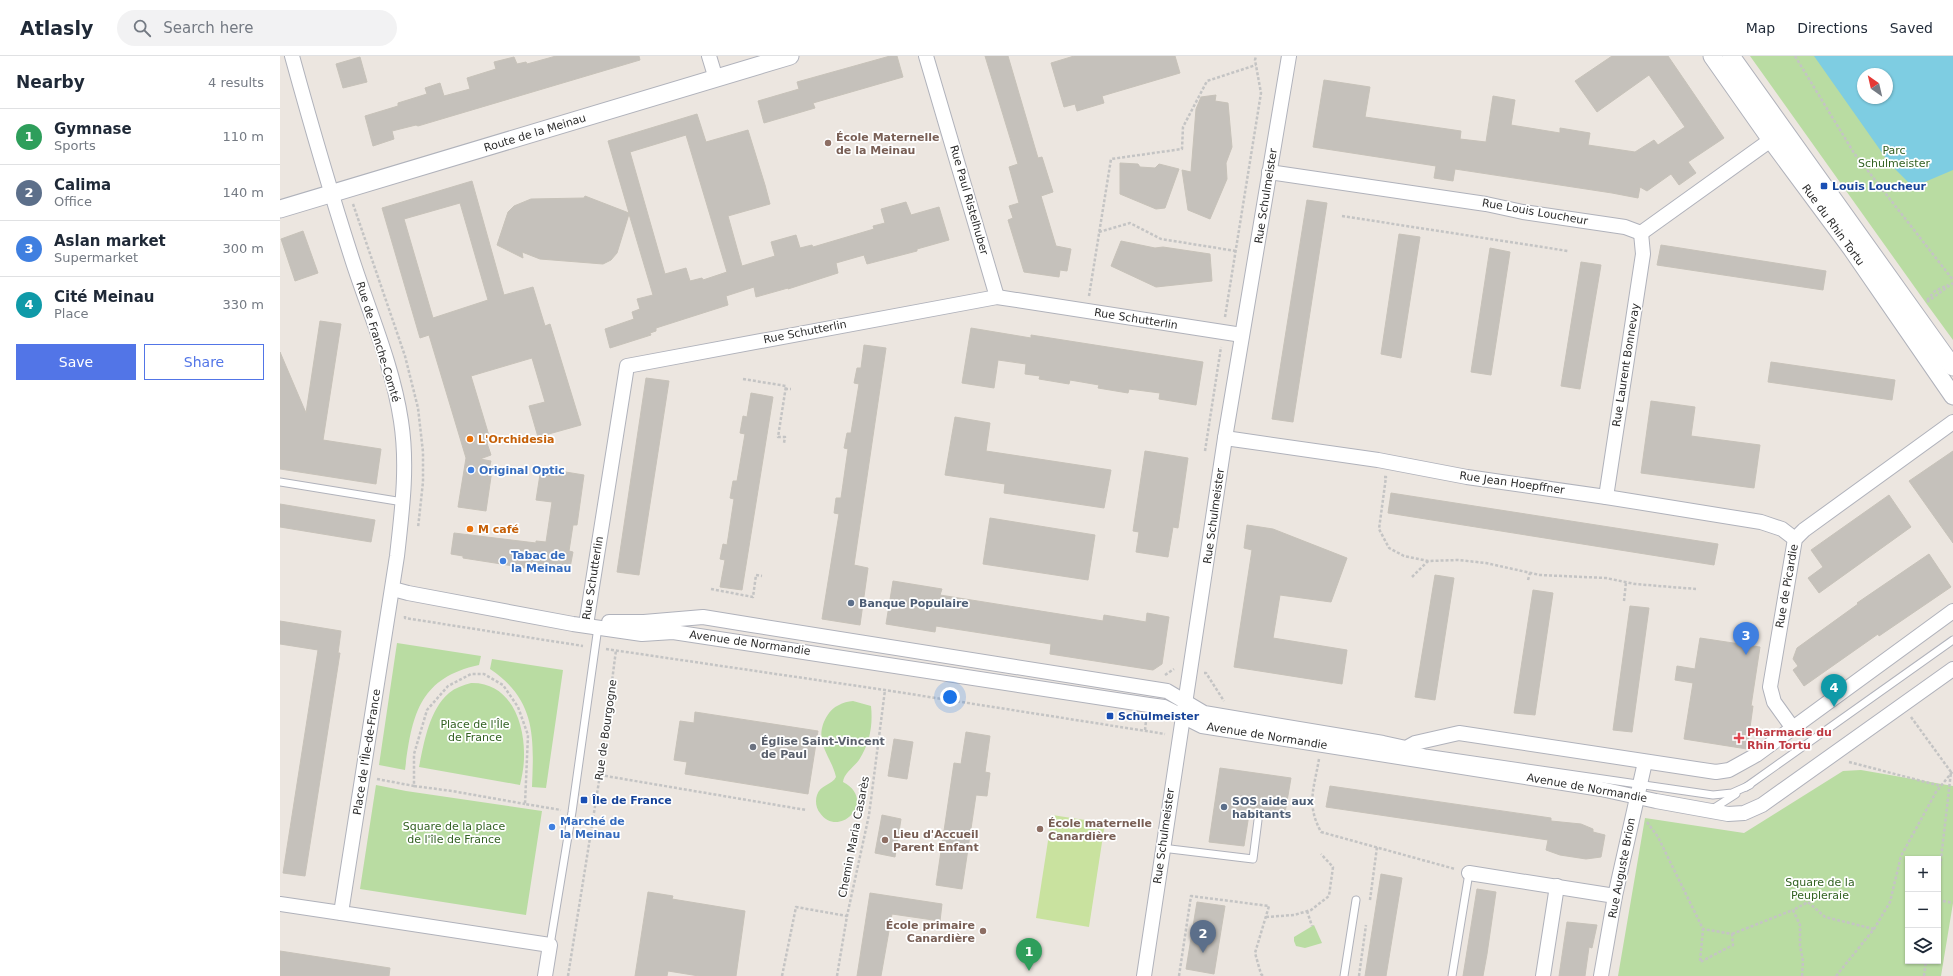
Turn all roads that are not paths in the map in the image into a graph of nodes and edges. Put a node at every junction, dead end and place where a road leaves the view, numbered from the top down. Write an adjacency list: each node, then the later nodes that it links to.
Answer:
1 (292, 56): 11 (street, Rue de Franche-Comté)
2 (709, 56): 8 (street)
3 (790, 56): 8 (street, Route de la Meinau)
4 (926, 56): 14 (street, Rue Paul Ristelhuber)
5 (1289, 56): 10 (street, Rue Schulmeister)
6 (1712, 56): 9 (street, Rue du Rhin Tortu)
7 (1731, 56): 9 (street, Rue du Rhin Tortu)
8 (716, 79): 11 (street, Route de la Meinau)
9 (1777, 136): 13 (street); 16 (street, Rue du Rhin Tortu); 17 (street, Rue du Rhin Tortu)
10 (1269, 172): 13 (street, Rue Louis Loucheur); 15 (street, Rue Schulmeister)
11 (332, 194): 12 (street, Route de la Meinau); 22 (street, Rue de Franche-Comté)
12 (280, 209)
13 (1641, 233): 21 (street, Rue Laurent Bonnevay)
14 (997, 297): 15 (street, Rue Schutterlin); 26 (street, Rue Schutterlin)
15 (1242, 335): 19 (street, Rue Schulmeister)
16 (1953, 367)
17 (1953, 396)
18 (1953, 422): 23 (street, Rue de Picardie)
19 (1225, 438): 21 (street, Rue Jean Hoepffner); 29 (street, Rue Schulmeister)
20 (280, 482): 22 (lane)
21 (1606, 497): 23 (street, Rue Jean Hoepffner)
22 (403, 502): 24 (street, Rue de Franche-Comté)
23 (1795, 539): 31 (street, Rue de Picardie)
24 (393, 589): 26 (street); 44 (street, Place de l'Île-de-France)
25 (1953, 611): 31 (street)
26 (592, 626): 29 (street, Avenue de Normandie); 30 (street, Avenue de Normandie); 45 (lane)
27 (1953, 640): 34 (lane, Avenue de Normandie)
28 (1953, 669): 36 (street, Avenue de Normandie)
29 (1184, 701): 30 (street, Rue Schulmeister); 32 (street, Avenue de Normandie)
30 (1182, 716): 35 (street, Avenue de Normandie); 38 (street, Rue Schulmeister)
31 (1792, 727): 33 (street)
32 (1406, 748): 33 (street); 35 (lane, Avenue de Normandie)
33 (1645, 762): 35 (street, Rue Auguste Brion)
34 (1750, 785): 35 (lane, Avenue de Normandie); 36 (lane, Avenue de Normandie)
35 (1638, 790): 36 (street, Avenue de Normandie); 41 (street, Rue Auguste Brion)
36 (1710, 810)
37 (1258, 820): 38 (lane)
38 (1162, 848): 47 (street, Rue Schulmeister)
39 (1469, 873): 40 (street); 49 (lane)
40 (1557, 886): 41 (street); 50 (street)
41 (1616, 896): 51 (street, Rue Auguste Brion)
42 (1356, 900): 48 (lane)
43 (280, 904): 44 (street)
44 (341, 913): 45 (street)
45 (550, 945): 46 (street)
46 (545, 976)
47 (1144, 976)
48 (1344, 976)
49 (1452, 976)
50 (1543, 976)
51 (1601, 976)

